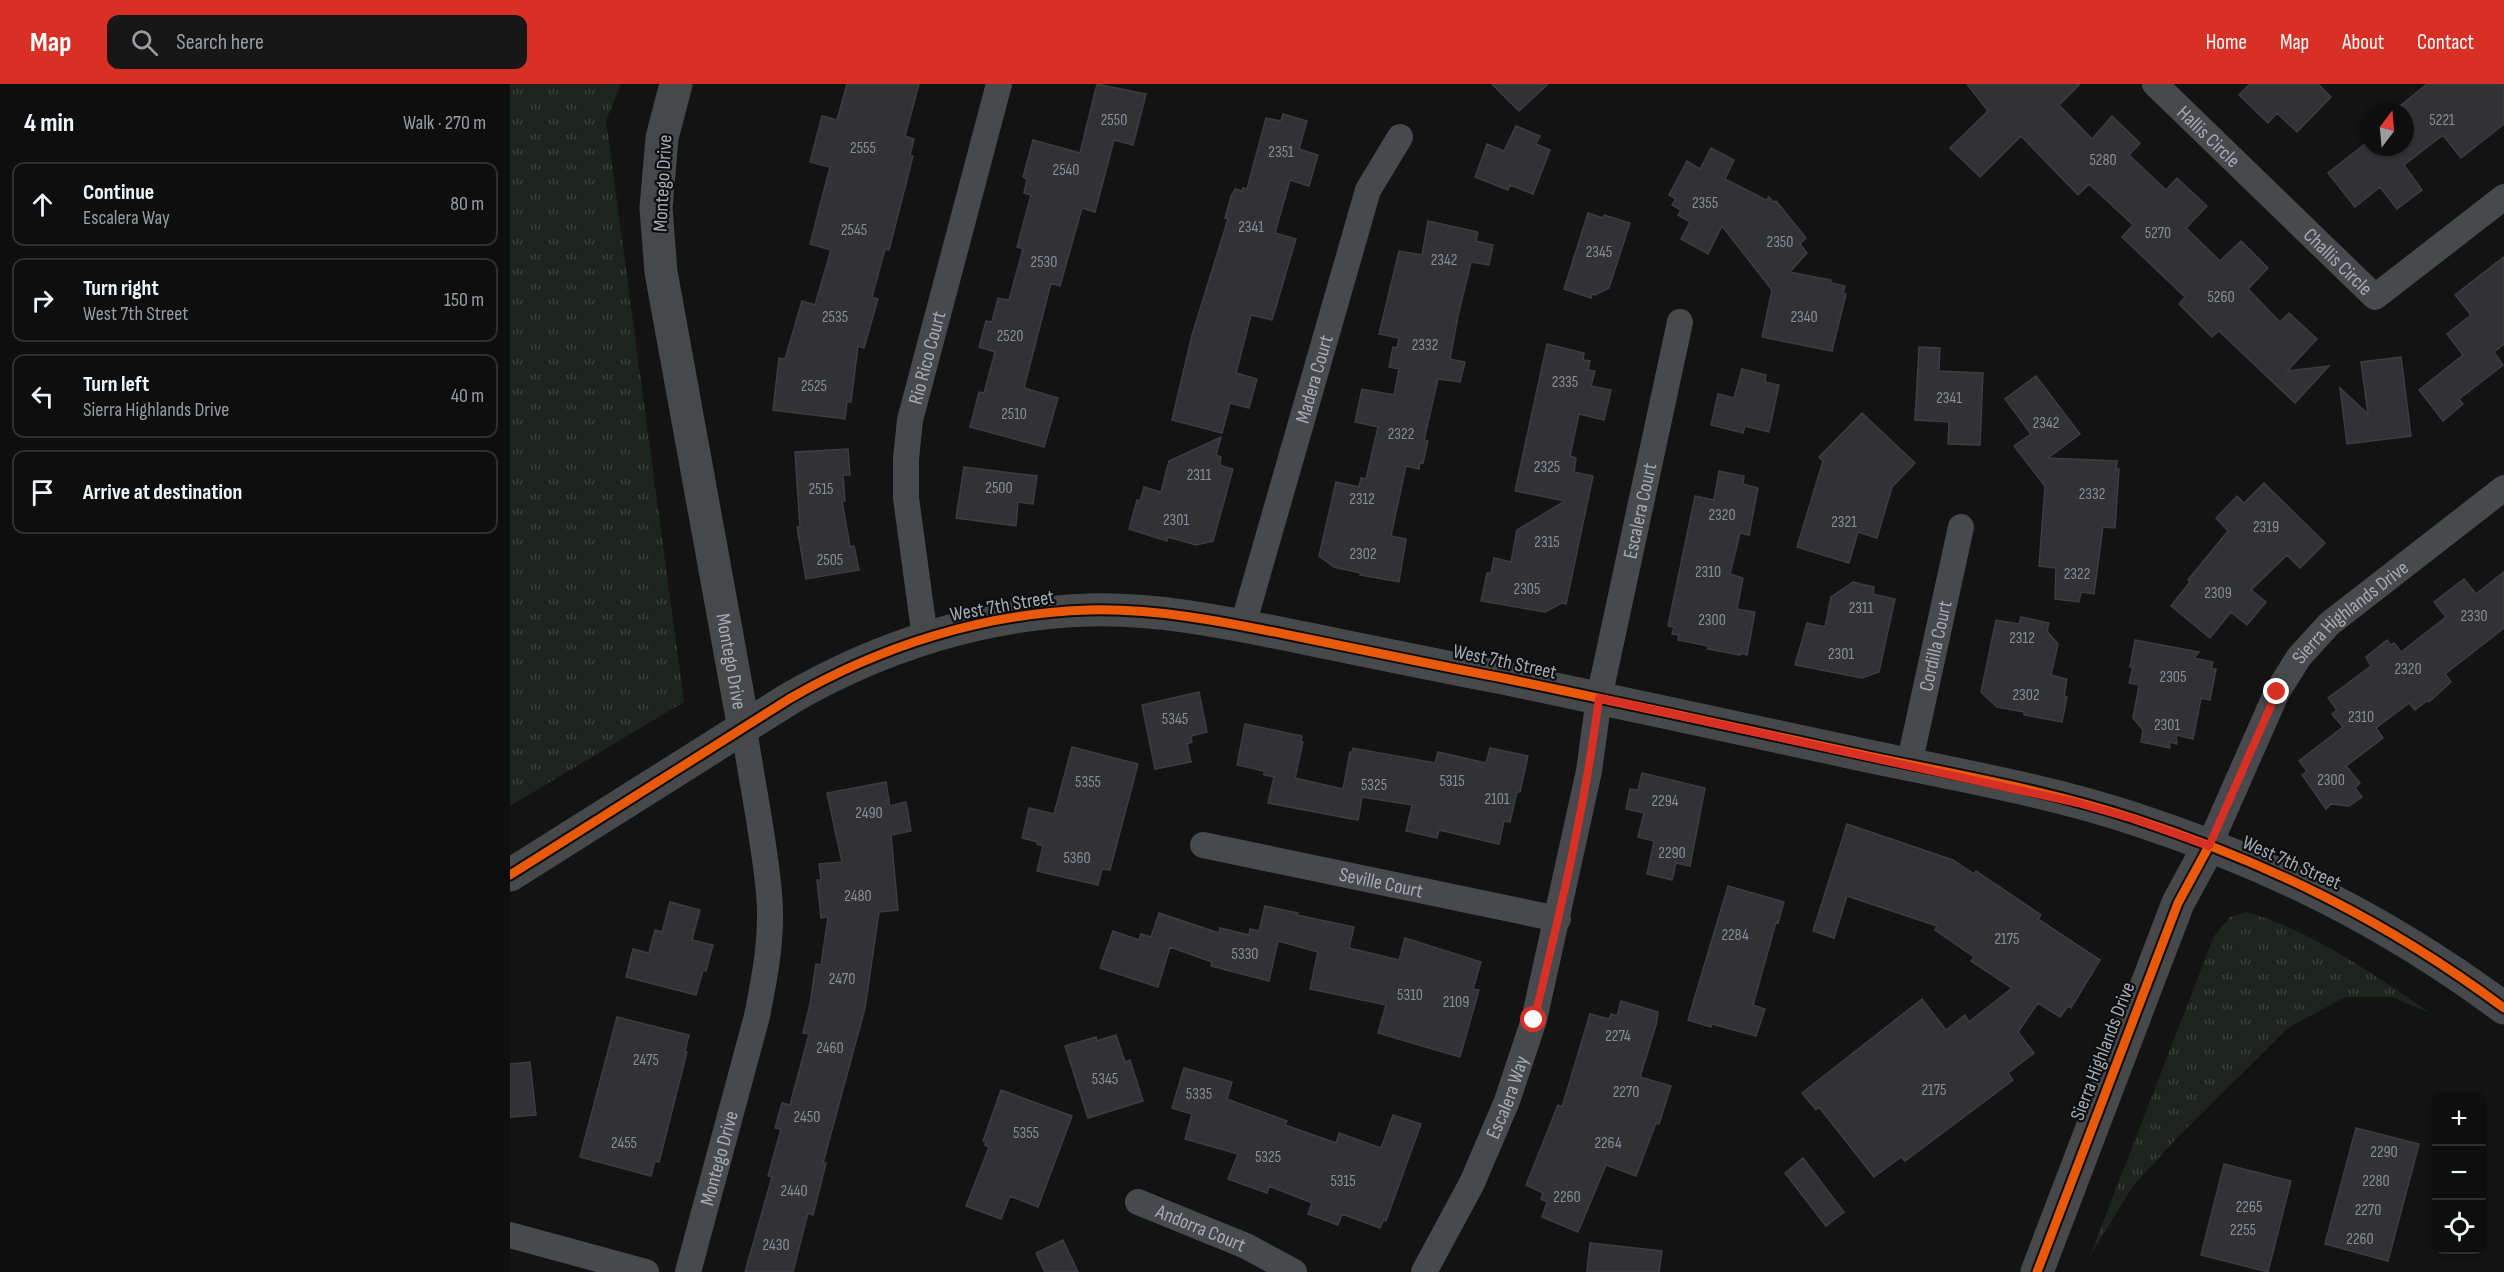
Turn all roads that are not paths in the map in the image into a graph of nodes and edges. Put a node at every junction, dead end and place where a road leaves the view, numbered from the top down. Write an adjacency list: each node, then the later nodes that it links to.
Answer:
1 (675, 84): 13 (main road, Montego Drive)
2 (999, 84): 11 (street, Rio Rico Court)
3 (2155, 84): 5 (street, Hallis Circle)
4 (1400, 137): 10 (street, Madera Court)
5 (2262, 188): 6 (street, Challis Circle)
6 (2504, 197)
7 (1680, 322): 12 (street, Escalera Court)
8 (2504, 488): 16 (street, Sierra Highlands Drive)
9 (1961, 527): 14 (street, Cordilla Court)
10 (1243, 625): 11 (main road, West 7th Street); 12 (main road, West 7th Street)
11 (925, 638): 13 (main road, West 7th Street)
12 (1599, 698): 14 (main road, West 7th Street); 18 (street, Escalera Way)
13 (744, 729): 17 (main road, West 7th Street); 23 (street, Montego Drive)
14 (1909, 765): 16 (main road, West 7th Street)
15 (1203, 844): 18 (street, Seville Court)
16 (2209, 846): 19 (main road, West 7th Street); 26 (main road, Sierra Highlands Drive)
17 (510, 875)
18 (1558, 919): 25 (street, Escalera Way)
19 (2504, 1008)
20 (1138, 1202): 24 (street, Andorra Court)
21 (510, 1235): 22 (street)
22 (646, 1272)
23 (688, 1272)
24 (1294, 1272)
25 (1424, 1272)
26 (2037, 1272)

